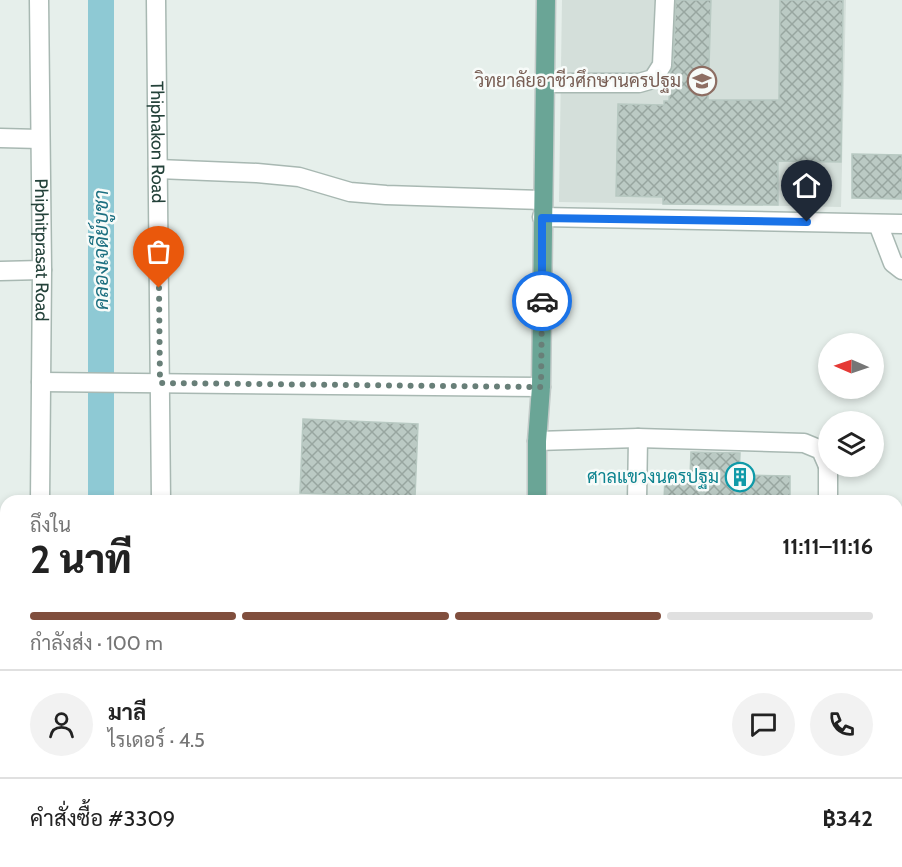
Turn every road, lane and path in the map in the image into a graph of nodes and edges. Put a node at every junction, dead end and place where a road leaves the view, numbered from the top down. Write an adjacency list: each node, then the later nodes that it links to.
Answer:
1 (39, 0): 7 (street, Phiphitprasat Road)
2 (156, 0): 8 (street, Thiphakon Road)
3 (546, 0): 5 (main road)
4 (665, 0): 5 (street)
5 (545, 83): 9 (main road)
6 (0, 138): 7 (street)
7 (40, 139): 12 (street, Phiphitprasat Road)
8 (158, 169): 9 (street); 16 (street, Thiphakon Road)
9 (543, 209): 10 (street); 17 (main road)
10 (878, 224): 11 (street); 13 (street)
11 (902, 224)
12 (42, 270): 14 (street); 15 (street, Phiphitprasat Road)
13 (902, 270)
14 (0, 271)
15 (41, 382): 16 (street); 22 (street, Phiphitprasat Road)
16 (160, 383): 17 (street); 23 (street, Thiphakon Road)
17 (541, 387): 19 (main road)
18 (638, 438): 19 (street); 20 (street); 25 (street)
19 (537, 441): 24 (main road)
20 (818, 449)
21 (828, 477): 26 (street)
22 (40, 495)
23 (161, 495)
24 (537, 495)
25 (637, 495)
26 (828, 495)

